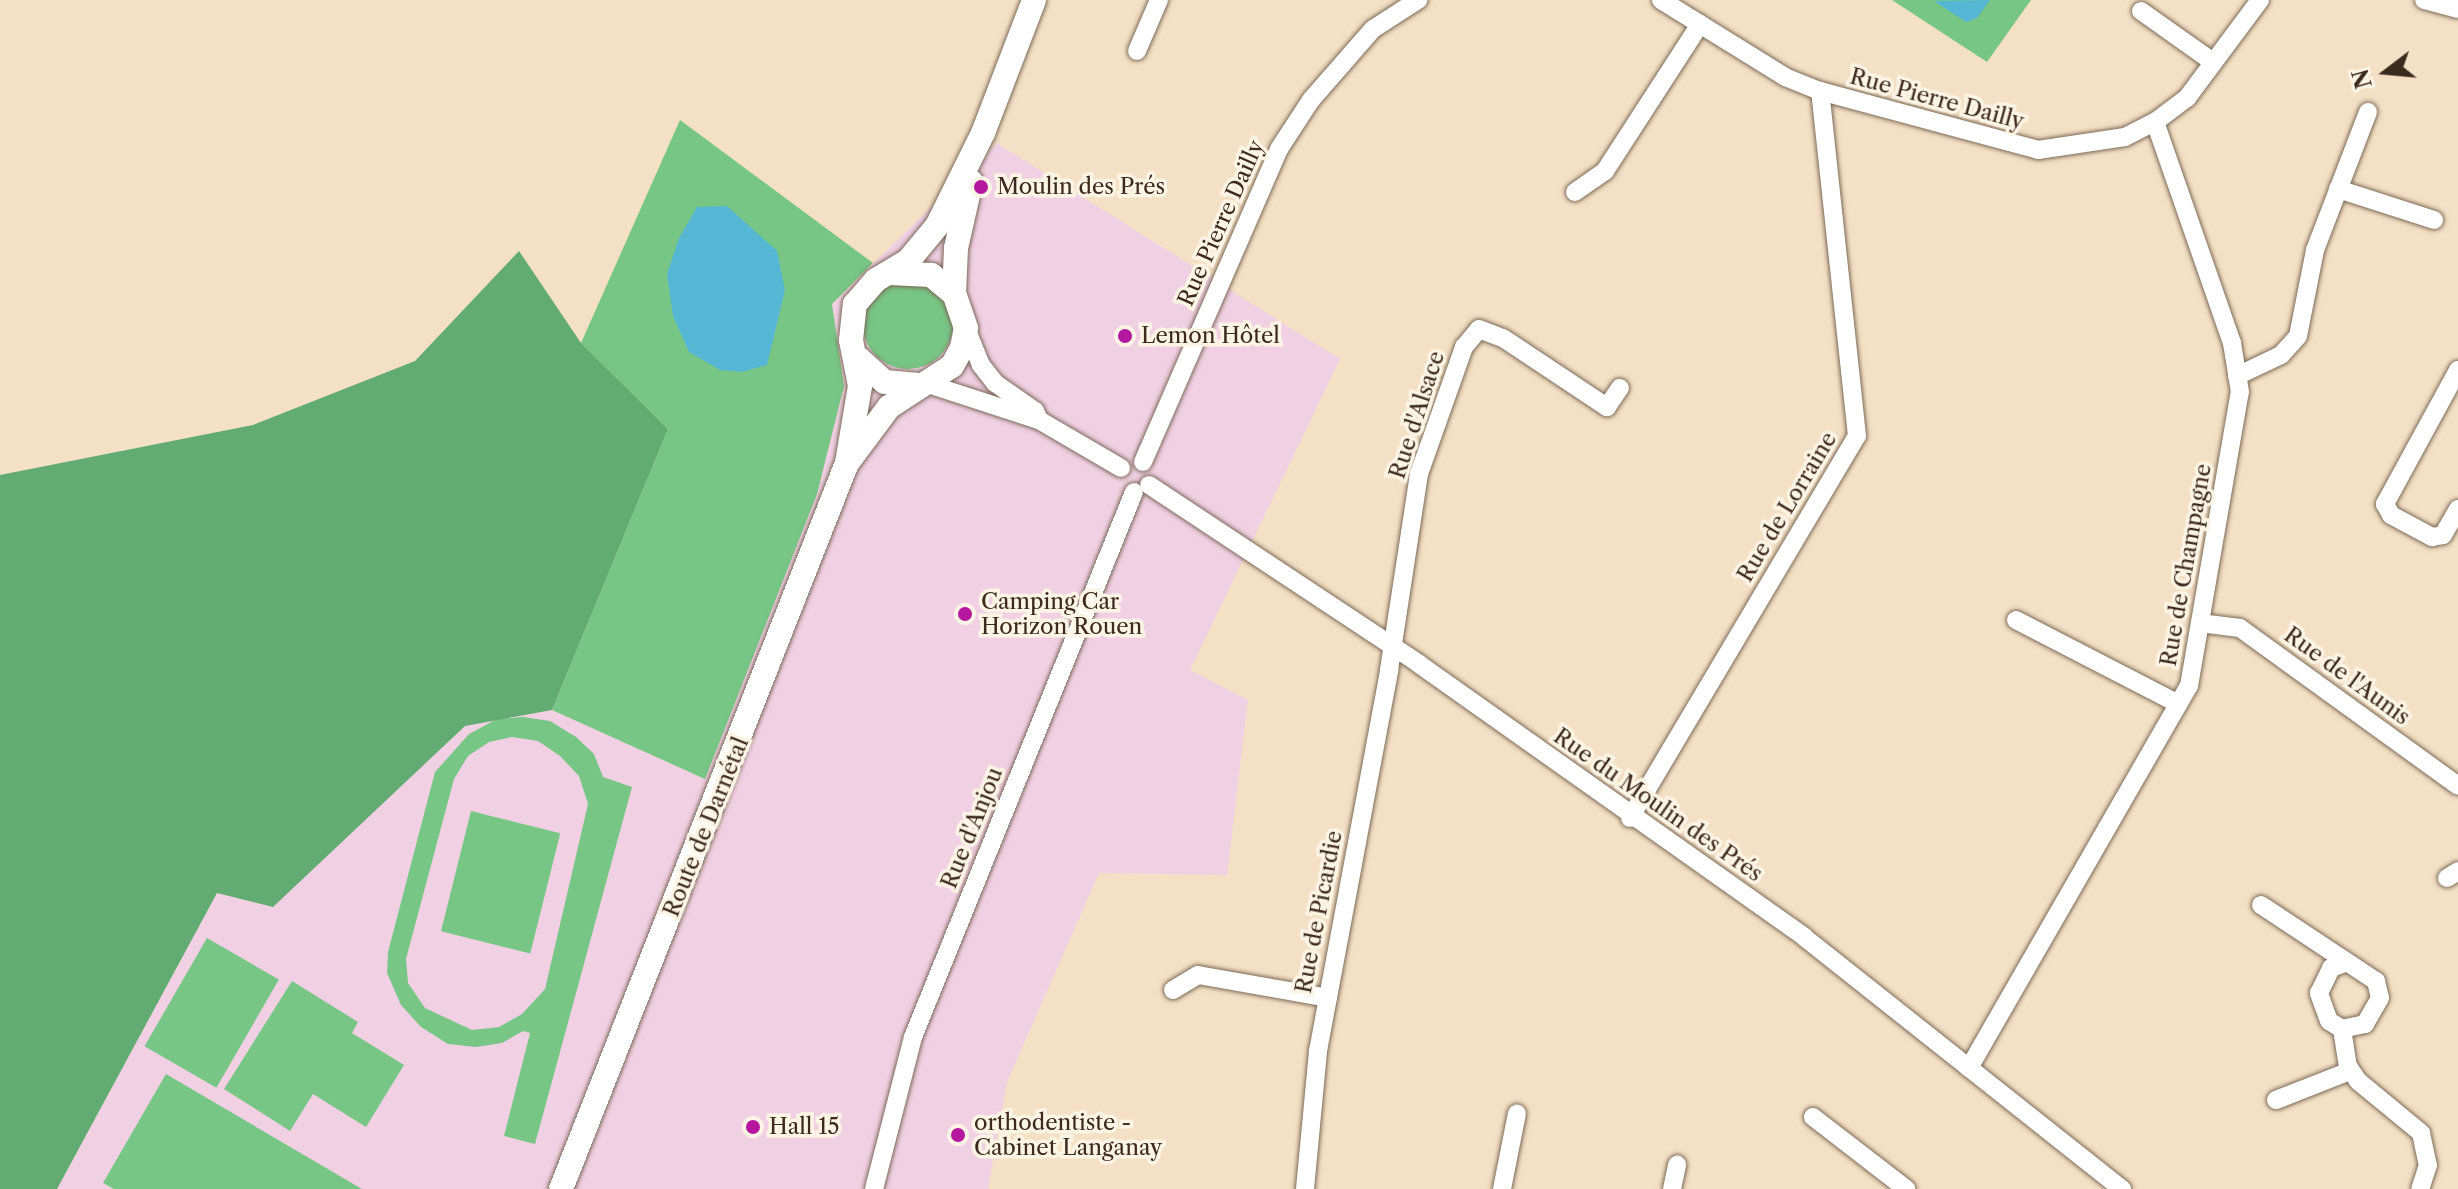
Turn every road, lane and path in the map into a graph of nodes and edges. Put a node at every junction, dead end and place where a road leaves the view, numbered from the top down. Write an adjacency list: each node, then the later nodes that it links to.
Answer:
1 (1034, 0): 15 (main road)
2 (1159, 0): 10 (street)
3 (1418, 0): 28 (street, Rue Pierre Dailly)
4 (1661, 0): 9 (street, Rue Pierre Dailly)
5 (2260, 0): 11 (street, Rue Pierre Dailly)
6 (2424, 0): 7 (street)
7 (2458, 9)
8 (2141, 11): 11 (street)
9 (1700, 24): 12 (street, Rue Pierre Dailly); 17 (street)
10 (1137, 51)
11 (2213, 62): 14 (street, Rue Pierre Dailly)
12 (1820, 91): 14 (street, Rue Pierre Dailly); 38 (street, Rue de Lorraine)
13 (2368, 112): 16 (street)
14 (2155, 122): 24 (street, Rue de Champagne)
15 (983, 133): 19 (main road); 20 (main road)
16 (2338, 189): 18 (street); 24 (street)
17 (1575, 192)
18 (2434, 220)
19 (890, 273): 20 (main road); 22 (main road)
20 (954, 294): 21 (main road)
21 (966, 328): 25 (main road); 27 (street)
22 (858, 358): 25 (main road); 29 (main road)
23 (2458, 370): 32 (street)
24 (2237, 376): 34 (street, Rue de Champagne)
25 (922, 384): 27 (street); 29 (main road)
26 (1620, 388): 35 (street, Rue d'Alsace)
27 (1039, 420): 30 (street)
28 (1143, 462): 30 (street); 31 (street)
29 (847, 463): 50 (main road, Route de Darnétal)
30 (1121, 468): 31 (street)
31 (1141, 489): 35 (street, Rue du Moulin des Prés); 51 (street, Rue d'Anjou)
32 (2458, 509)
33 (2016, 620): 36 (street)
34 (2200, 623): 36 (street, Rue de Champagne); 37 (street, Rue de l'Aunis)
35 (1393, 646): 38 (street, Rue du Moulin des Prés); 42 (street, Rue de Picardie)
36 (2179, 704): 44 (street, Rue de Champagne)
37 (2458, 786)
38 (1630, 818): 44 (street, Rue du Moulin des Prés)
39 (2261, 905): 40 (street)
40 (2345, 963): 43 (street); 43 (street)
41 (1173, 990): 42 (street)
42 (1328, 998): 52 (street, Rue de Picardie)
43 (2342, 1029): 45 (street)
44 (1969, 1068): 56 (street, Rue du Moulin des Prés)
45 (2350, 1071): 46 (street); 57 (street)
46 (2276, 1100)
47 (1517, 1113): 53 (street)
48 (1813, 1117): 55 (street)
49 (1677, 1165): 54 (street)
50 (561, 1189)
51 (874, 1189)
52 (1305, 1189)
53 (1502, 1189)
54 (1672, 1189)
55 (1906, 1189)
56 (2122, 1189)
57 (2420, 1189)

